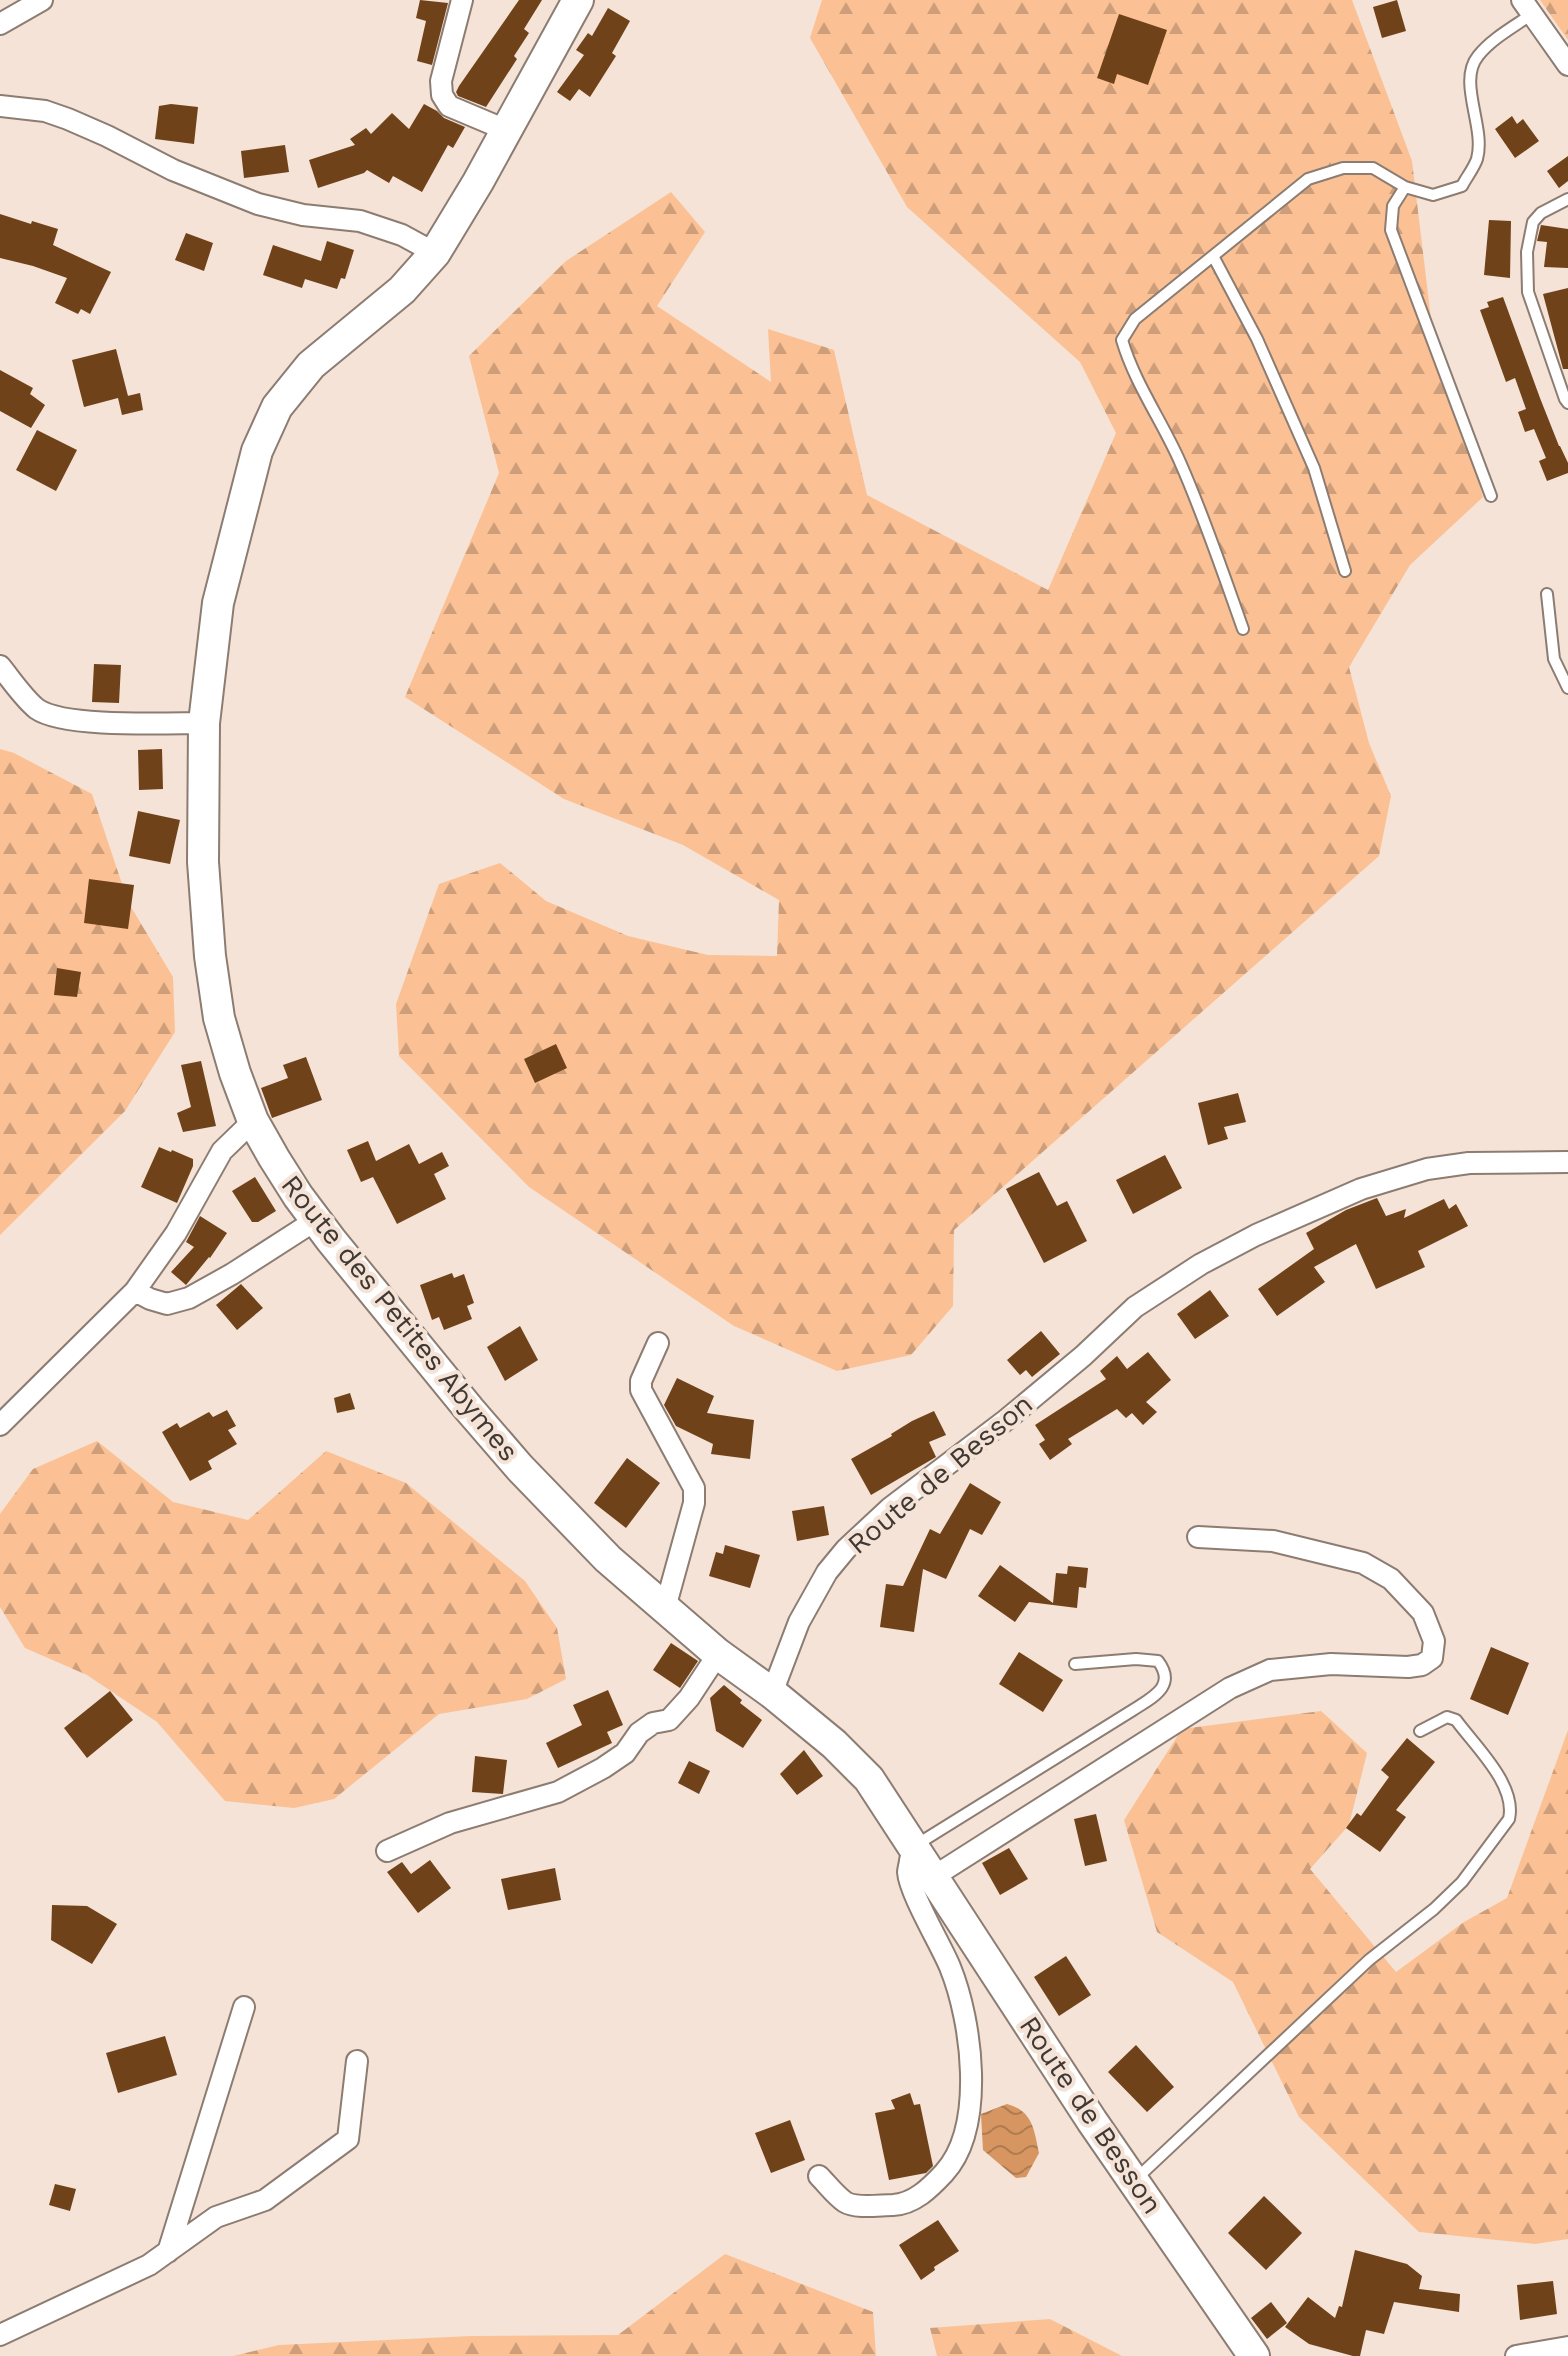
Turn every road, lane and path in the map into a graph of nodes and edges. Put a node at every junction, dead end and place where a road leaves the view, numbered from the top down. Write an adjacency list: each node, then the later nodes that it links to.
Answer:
1 (42, 0): 5 (street)
2 (462, 0): 8 (street)
3 (578, 0): 8 (main road, Route des Petites Abymes)
4 (1527, 7): 6 (street); 9 (lane)
5 (0, 24)
6 (1568, 65)
7 (0, 106): 11 (street)
8 (506, 130): 11 (main road, Route des Petites Abymes)
9 (1405, 187): 12 (lane); 14 (lane)
10 (1568, 199): 13 (lane)
11 (435, 253): 20 (main road, Route des Petites Abymes)
12 (1213, 256): 15 (lane); 17 (lane)
13 (1568, 403)
14 (1491, 496)
15 (1345, 571)
16 (1547, 594): 19 (lane)
17 (1243, 629)
18 (0, 666): 20 (street)
19 (1568, 688)
20 (204, 723): 21 (main road, Route des Petites Abymes)
21 (253, 1121): 23 (main road, Route des Petites Abymes); 24 (street)
22 (1568, 1162): 31 (street, Route de Besson)
23 (316, 1220): 24 (street); 28 (main road, Route des Petites Abymes)
24 (135, 1291): 26 (street)
25 (658, 1343): 28 (street)
26 (0, 1425)
27 (1198, 1537): 34 (street)
28 (665, 1608): 29 (main road, Route des Petites Abymes)
29 (718, 1654): 31 (main road, Route des Petites Abymes); 33 (street)
30 (1075, 1664): 34 (lane)
31 (772, 1693): 34 (main road, Route de Besson)
32 (1420, 1731): 38 (lane)
33 (387, 1851)
34 (923, 1860): 37 (street); 38 (main road, Route de Besson)
35 (244, 2007): 39 (street)
36 (357, 2061): 39 (street)
37 (819, 2176)
38 (1134, 2181): 42 (main road, Route de Besson)
39 (168, 2252): 40 (street)
40 (0, 2335)
41 (1568, 2347): 43 (street)
42 (1254, 2356)
43 (1516, 2356)

